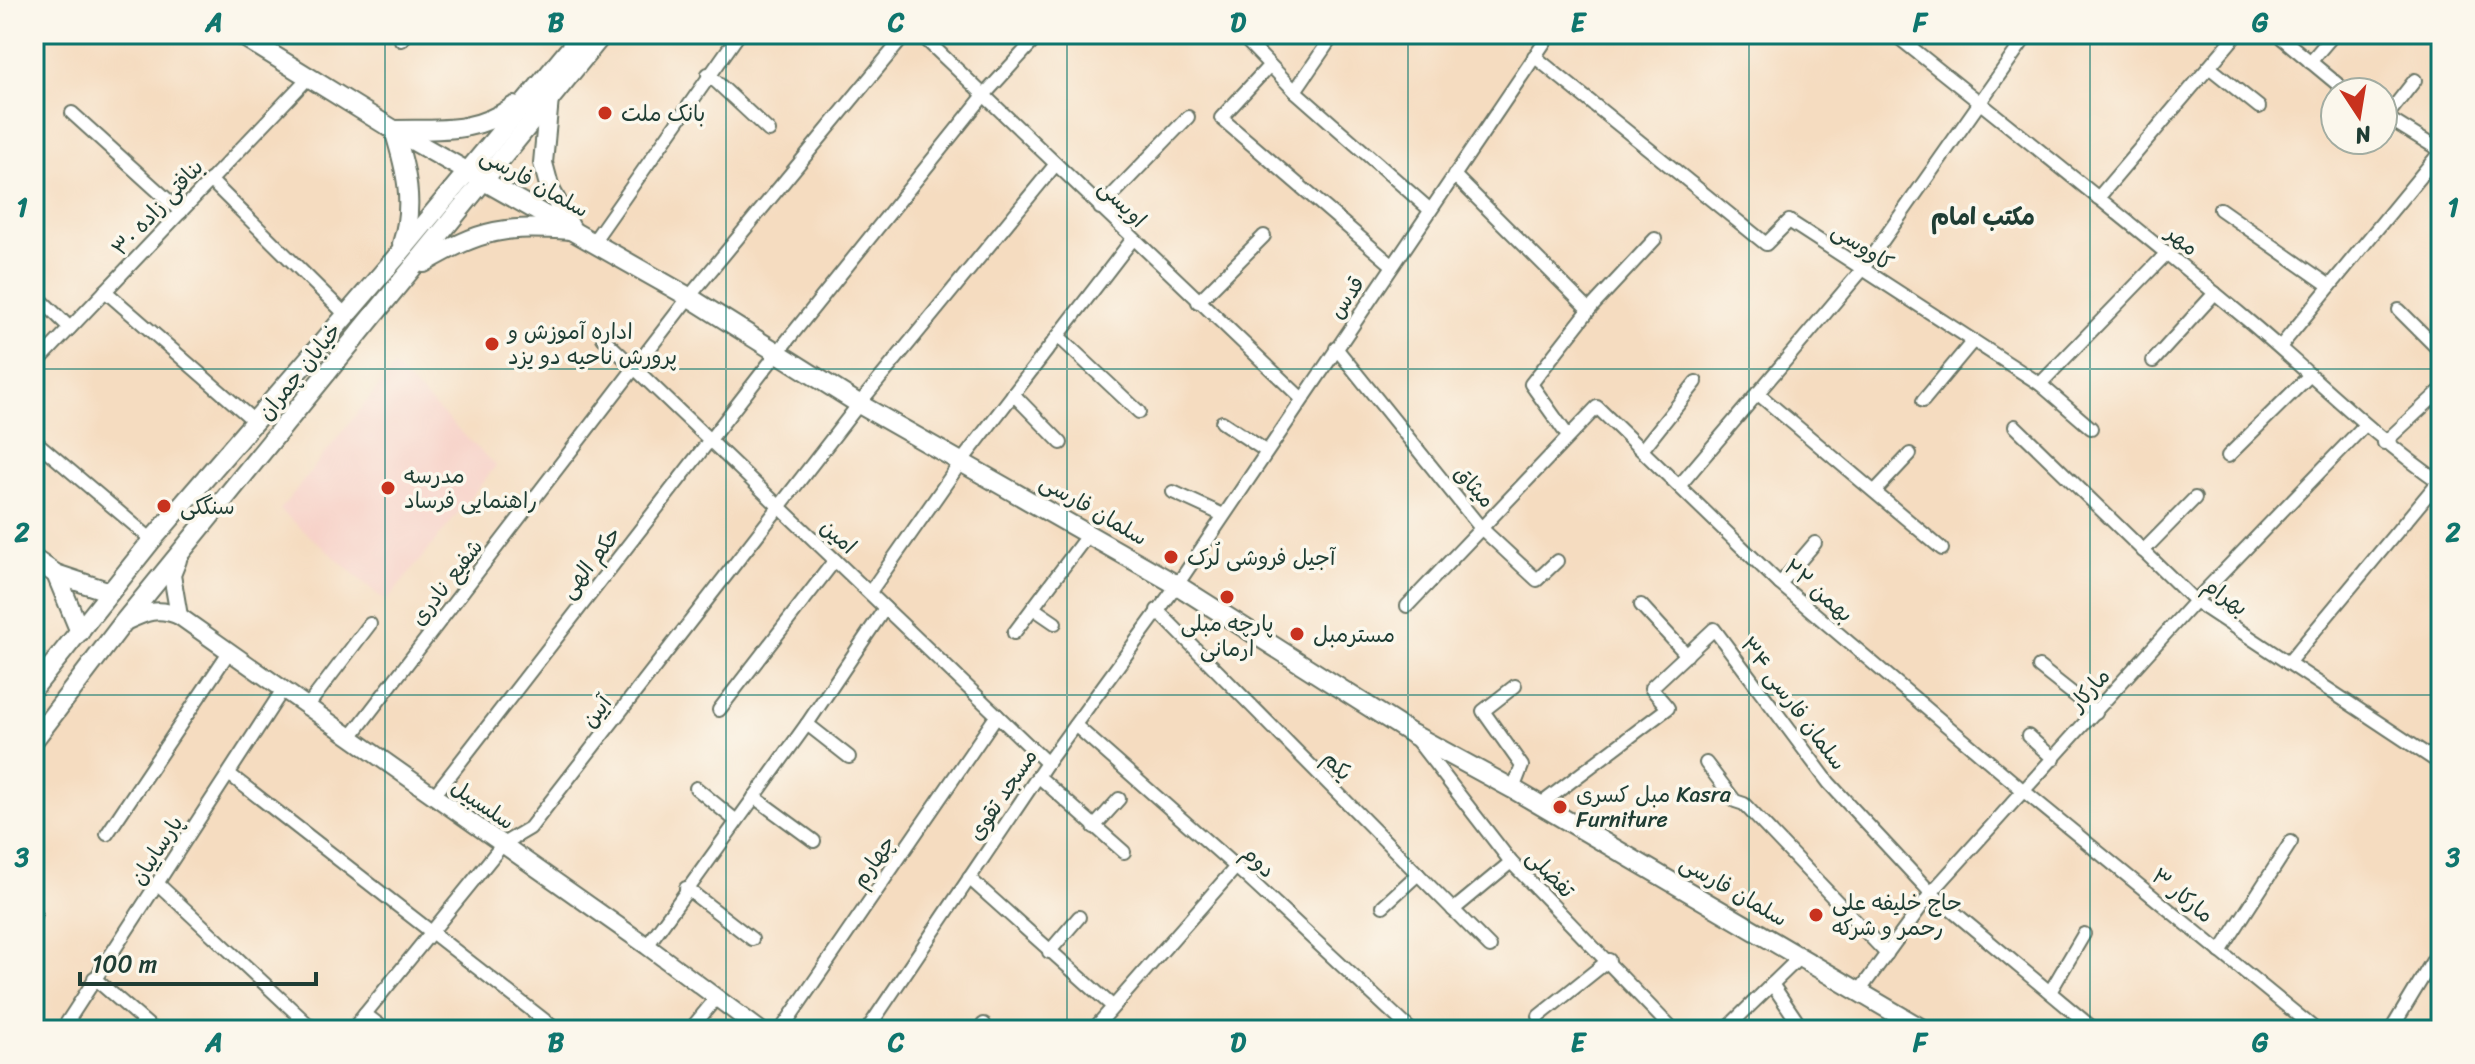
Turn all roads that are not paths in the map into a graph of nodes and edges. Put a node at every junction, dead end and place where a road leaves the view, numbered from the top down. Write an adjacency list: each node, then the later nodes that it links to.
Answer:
1 (239, 34): 22 (main road, سلمان فارسی)
2 (603, 34): 25 (main road, خیابان چمران)
3 (739, 34): 20 (street)
4 (906, 34): 60 (street, شفیع نادری)
5 (920, 34): 26 (street, اویسی)
6 (1040, 34): 26 (street, حکم الهی)
7 (1240, 34): 17 (street)
8 (1334, 34): 24 (street)
9 (1550, 34): 16 (street, قدس)
10 (2028, 34): 27 (street)
11 (2237, 34): 19 (street)
12 (2277, 34): 18 (street)
13 (2334, 34): 18 (street)
14 (1901, 36): 27 (street, مهر)
15 (574, 37): 25 (main road, خیابان چمران)
16 (1534, 56): 38 (street, قدس); 55 (street, کاووسی)
17 (1265, 62): 24 (street); 53 (street)
18 (2310, 62): 21 (street)
19 (2209, 67): 29 (street); 41 (street)
20 (708, 74): 34 (street); 50 (street)
21 (2327, 76)
22 (309, 77): 33 (main road, سلمان فارسی); 39 (street, بنافتی زاده ۳۰)
23 (2415, 80): 28 (street)
24 (1295, 91): 43 (street)
25 (543, 93): 33 (main road); 37 (main road, خیابان چمران); 40 (main road, خیابان چمران); 46 (main road)
26 (985, 94): 36 (street, اویسی); 72 (street, حکم الهی)
27 (1979, 98): 41 (street, مهر); 55 (street)
28 (2399, 99)
29 (2259, 107)
30 (72, 113): 45 (street)
31 (1188, 117): 42 (street)
32 (2399, 125): 35 (street)
33 (394, 130): 37 (main road, سلمان فارسی); 52 (main road)
34 (769, 131)
35 (2441, 151): 56 (street)
36 (1056, 164): 42 (street, اویسی); 85 (street, آیین)
37 (466, 171): 40 (main road, سلمان فارسی); 52 (main road, خیابان چمران)
38 (1454, 175): 43 (street, قدس); 62 (street)
39 (210, 180): 45 (street, بنافتی زاده ۳۰); 64 (street)
40 (484, 182): 46 (main road, سلمان فارسی); 54 (main road, خیابان چمران)
41 (2098, 198): 51 (street, مهر)
42 (1100, 208): 49 (street, اویسی)
43 (1429, 209): 53 (street, قدس)
44 (2220, 209): 56 (street)
45 (181, 212): 57 (street, بنافتی زاده ۳۰)
46 (572, 230): 50 (main road, سلمان فارسی); 54 (main road)
47 (1264, 236): 61 (street)
48 (1655, 239): 62 (street)
49 (1132, 240): 61 (street, اویسی); 67 (street)
50 (593, 242): 60 (main road, سلمان فارسی)
51 (2167, 253): 59 (street, مهر); 79 (street)
52 (399, 254): 64 (main road, خیابان چمران)
53 (1392, 265): 71 (street, قدس)
54 (414, 268): 66 (main road, خیابان چمران)
55 (1862, 270): 69 (street, کاووسی); 81 (street)
56 (2330, 286): 70 (street)
57 (105, 291): 65 (street, بنافتی زاده ۳۰); 88 (street)
58 (34, 293): 65 (street)
59 (2215, 293): 70 (street, مهر); 74 (street)
60 (689, 297): 72 (main road, سلمان فارسی); 76 (street, شفیع نادری)
61 (1198, 302): 83 (street, اویسی)
62 (1589, 310): 93 (street)
63 (2399, 310): 73 (street)
64 (346, 315): 66 (main road); 88 (main road, خیابان چمران)
65 (70, 328): 75 (street, بنافتی زاده ۳۰)
66 (363, 331): 116 (main road, خیابان چمران)
67 (1058, 336): 82 (street); 87 (street)
68 (603, 338): 76 (street, امین)
69 (1973, 341): 79 (street, کاووسی); 84 (street)
70 (2280, 347): 77 (street, مهر)
71 (1336, 348): 83 (street, قدس); 110 (street, میثاق)
72 (778, 352): 85 (main road, سلمان فارسی); 95 (street, حکم الهی)
73 (2441, 352)
74 (2153, 361)
75 (34, 366)
76 (637, 370): 95 (street, امین); 152 (street, شفیع نادری)
77 (2310, 375): 90 (street, مهر); 101 (street)
78 (1696, 382): 98 (street)
79 (2040, 384): 92 (street, کاووسی)
80 (2441, 390): 97 (street)
81 (1757, 393): 104 (street); 105 (street)
82 (1013, 394): 96 (street); 102 (street)
83 (1301, 398): 99 (street, قدس)
84 (1923, 401)
85 (859, 404): 102 (main road, سلمان فارسی); 108 (street, آیین)
86 (1597, 407): 93 (street, میثاق); 98 (street, ۲۲ بهمن)
87 (1139, 412)
88 (253, 420): 112 (main road, خیابان چمران)
89 (1222, 422): 99 (street)
90 (2365, 425): 97 (street, مهر); 125 (street, مارکار)
91 (2015, 426): 115 (street, بهرام)
92 (2091, 428)
93 (1568, 436): 110 (street, میثاق)
94 (34, 440): 112 (street)
95 (711, 441): 108 (street, امین); 164 (street, حکم الهی)
96 (1061, 443)
97 (2384, 443): 103 (street, مهر)
98 (1642, 450): 104 (street, ۲۲ بهمن)
99 (1266, 451): 109 (street, قدس)
100 (1910, 454): 105 (street)
101 (2228, 456)
102 (961, 462): 111 (main road, سلمان فارسی); 124 (street)
103 (2440, 482): 139 (street)
104 (1680, 485): 121 (street, ۲۲ بهمن)
105 (1875, 491): 114 (street)
106 (1173, 492): 109 (street)
107 (2195, 498): 115 (street)
108 (779, 507): 118 (street, امین); 173 (street, آیین)
109 (1223, 515): 122 (street, قدس)
110 (1480, 527): 119 (street); 127 (street)
111 (1089, 533): 122 (main road, سلمان فارسی); 129 (street)
112 (152, 540): 123 (main road, خیابان چمران)
113 (1815, 543): 121 (street)
114 (1942, 549)
115 (2143, 551): 125 (street, بهرام)
116 (180, 555): 131 (street); 132 (main road, خیابان چمران)
117 (34, 559): 120 (main road)
118 (835, 560): 124 (street, امین); 145 (street)
119 (1557, 561)
120 (56, 574): 123 (main road); 135 (main road)
121 (1780, 584): 163 (street, ۲۲ بهمن)
122 (1177, 585): 130 (street, مسجد تقوی); 150 (main road, سلمان فارسی)
123 (110, 592): 135 (main road, خیابان چمران)
124 (870, 592): 128 (street, امین)
125 (2195, 601): 139 (street, بهرام); 146 (street, مارکار)
126 (1641, 605): 138 (street)
127 (1407, 606)
128 (885, 608): 147 (street, امین); 148 (street)
129 (1033, 608): 133 (street); 136 (street)
130 (1157, 610): 149 (street, مسجد تقوی); 177 (street, یکم)
131 (179, 616): 132 (street); 137 (street, سلسبیل)
132 (123, 623): 153 (main road, خیابان چمران)
133 (1055, 623)
134 (370, 624): 144 (street)
135 (80, 632): 142 (main road, خیابان چمران)
136 (1014, 633)
137 (229, 652): 143 (street, سلسبیل); 170 (street)
138 (1687, 655): 167 (street, سلمان فارسی ۳۴); 181 (street, سلمان فارسی ۳۴)
139 (2288, 663): 158 (street, بهرام)
140 (2039, 667): 146 (street)
141 (1515, 686): 162 (street)
142 (34, 688)
143 (282, 691): 144 (street, سلسبیل); 159 (street, پارساییان)
144 (306, 708): 152 (street, سلسبیل)
145 (719, 710)
146 (2096, 712): 155 (street, مارکار)
147 (997, 715): 156 (street, امین); 212 (street, چهارم)
148 (807, 724): 154 (street); 165 (street)
149 (1075, 725): 156 (street, مسجد تقوی); 176 (street, دوم)
150 (1412, 734): 162 (main road, سلمان فارسی); 175 (street, تفضلی)
151 (2028, 736): 155 (street)
152 (350, 738): 164 (street, سلسبیل)
153 (34, 740)
154 (849, 757)
155 (2054, 759): 163 (street, مارکار)
156 (1047, 763): 160 (street, مسجد تقوی)
157 (1706, 763): 193 (street)
158 (2441, 764)
159 (229, 774): 179 (street, پارساییان); 185 (street)
160 (1038, 776): 169 (street); 178 (street, مسجد تقوی)
161 (696, 788): 168 (street)
162 (1513, 789): 167 (main road, سلمان فارسی)
163 (2025, 792): 181 (street, مارکار); 192 (street, مارکار ۳)
164 (433, 797): 173 (street, سلسبیل)
165 (754, 797): 168 (street); 171 (street)
166 (1119, 799): 169 (street)
167 (1541, 804): 194 (main road, سلمان فارسی)
168 (735, 820): 180 (street)
169 (1094, 827): 174 (street)
170 (107, 834)
171 (814, 841)
172 (2291, 842): 192 (street)
173 (503, 844): 185 (street, آیین); 188 (street, سلسبیل)
174 (1124, 852)
175 (1511, 862): 183 (street); 195 (street, تفضلی)
176 (1236, 867): 201 (street); 215 (street, دوم)
177 (1418, 874): 182 (street); 183 (street, یکم)
178 (969, 878): 191 (street); 213 (street, مسجد تقوی)
179 (157, 883): 196 (street, پارساییان); 206 (street)
180 (686, 888): 187 (street); 188 (street)
181 (1931, 893): 193 (street, مارکار); 198 (street)
182 (1383, 906)
183 (1453, 910): 189 (street, یکم)
184 (1079, 917): 191 (street)
185 (431, 932): 202 (street, آیین); 209 (street)
186 (2084, 934): 198 (street)
187 (752, 939)
188 (647, 946): 200 (street, سلسبیل)
189 (1490, 947)
190 (2441, 947): 222 (street)
191 (1049, 952): 201 (street)
192 (2220, 952): 221 (street, مارکار ۳)
193 (1887, 954): 199 (street, مارکار)
194 (1800, 957): 197 (street); 199 (main road, سلمان فارسی)
195 (1609, 960): 203 (street); 216 (street, تفضلی)
196 (94, 978): 204 (street, پارساییان); 205 (street)
197 (1772, 984): 217 (street); 218 (street)
198 (2050, 992): 220 (street)
199 (1858, 993): 219 (main road, سلمان فارسی)
200 (717, 997): 210 (street); 211 (street, سلسبیل)
201 (1111, 1005): 214 (street)
202 (365, 1014): 207 (street, آیین); 208 (street)
203 (1539, 1016)
204 (62, 1030)
205 (154, 1030)
206 (314, 1030)
207 (352, 1030)
208 (386, 1030)
209 (557, 1030)
210 (690, 1030)
211 (760, 1030)
212 (781, 1030)
213 (867, 1030)
214 (1093, 1030)
215 (1411, 1030)
216 (1673, 1030)
217 (1725, 1030)
218 (1803, 1030)
219 (1924, 1030)
220 (2095, 1030)
221 (2316, 1030)
222 (2391, 1030)

